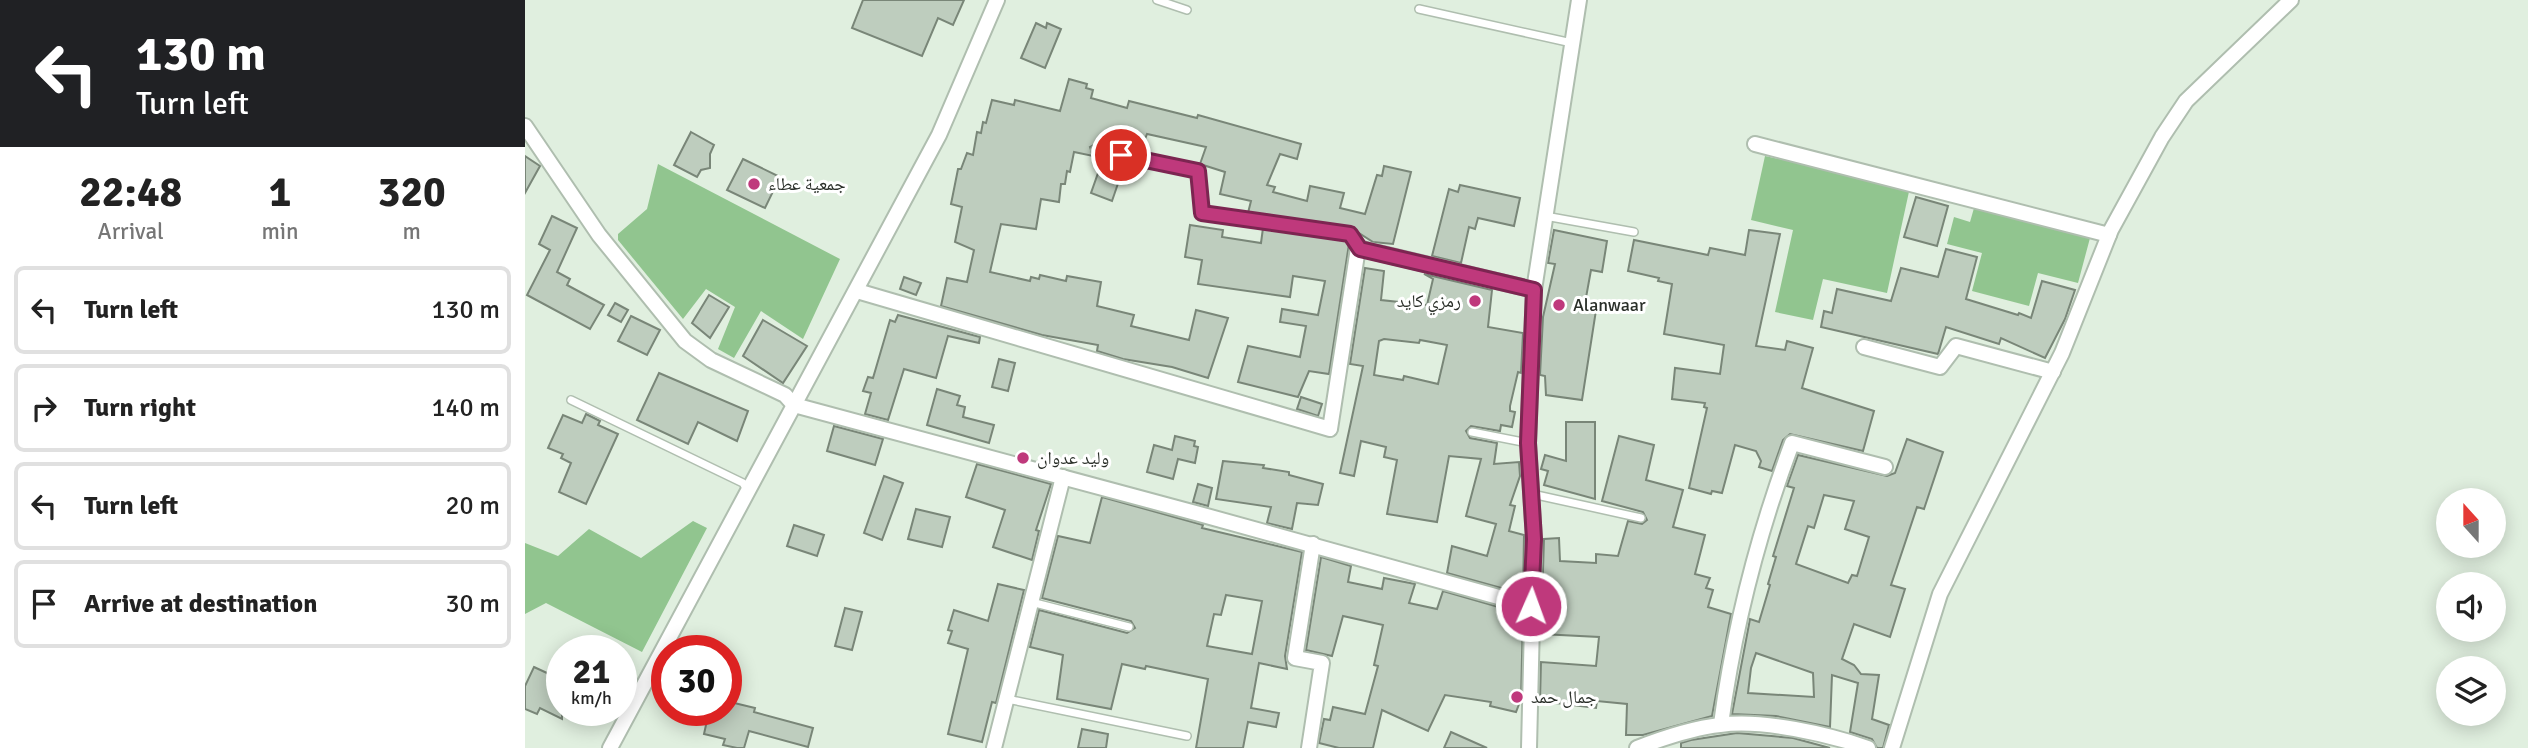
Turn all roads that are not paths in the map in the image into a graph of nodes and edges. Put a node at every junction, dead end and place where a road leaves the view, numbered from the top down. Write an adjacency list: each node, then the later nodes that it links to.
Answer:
1 (1157, 0): 6 (lane)
2 (1579, 0): 7 (street)
3 (2291, 0): 13 (street)
4 (995, 1): 16 (street)
5 (1419, 9): 7 (lane)
6 (1187, 10)
7 (1572, 43): 11 (street)
8 (525, 126): 20 (street)
9 (1755, 144): 13 (street)
10 (1095, 149): 14 (lane)
11 (1544, 216): 12 (lane); 15 (street)
12 (1634, 232)
13 (2109, 234): 18 (street)
14 (1360, 249): 15 (street); 16 (street)
15 (1534, 290): 22 (street)
16 (857, 291): 20 (street)
17 (1864, 347): 18 (street)
18 (2053, 372): 41 (street)
19 (571, 400): 25 (lane)
20 (794, 405): 24 (street); 25 (street)
21 (1472, 432): 22 (lane)
22 (1528, 443): 26 (street)
23 (1885, 467): 33 (street)
24 (1063, 477): 28 (street); 29 (street)
25 (747, 491): 35 (street)
26 (1531, 494): 27 (lane); 30 (street)
27 (1641, 518)
28 (1313, 544): 30 (street); 37 (street)
29 (1031, 602): 31 (lane); 32 (street)
30 (1531, 606): 38 (street)
31 (1129, 627)
32 (1007, 699): 34 (lane); 36 (street)
33 (1721, 724): 39 (street); 40 (street)
34 (1187, 736)
35 (610, 748)
36 (994, 748)
37 (1309, 748)
38 (1529, 748)
39 (1637, 748)
40 (1868, 748)
41 (1892, 748)

